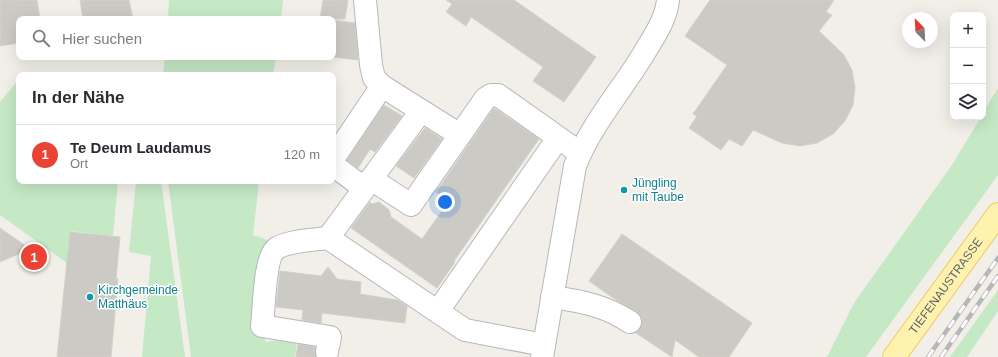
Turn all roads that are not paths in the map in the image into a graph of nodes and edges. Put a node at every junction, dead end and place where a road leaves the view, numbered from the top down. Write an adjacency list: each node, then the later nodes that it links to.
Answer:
1 (366, 0): 3 (street)
2 (668, 0): 7 (street)
3 (382, 86): 4 (street); 8 (street)
4 (421, 111): 5 (street); 10 (street)
5 (460, 135): 6 (street); 10 (street)
6 (558, 138): 7 (street); 14 (street)
7 (580, 152): 13 (street)
8 (336, 155)
9 (336, 166): 10 (street)
10 (368, 184): 12 (street)
11 (998, 214): 18 (main road, TIEFENAUSTRASSE)
12 (328, 238): 14 (street); 17 (street)
13 (552, 297): 15 (street); 16 (street)
14 (438, 311): 16 (street)
15 (630, 322)
16 (543, 351)
17 (327, 352)
18 (894, 357)

